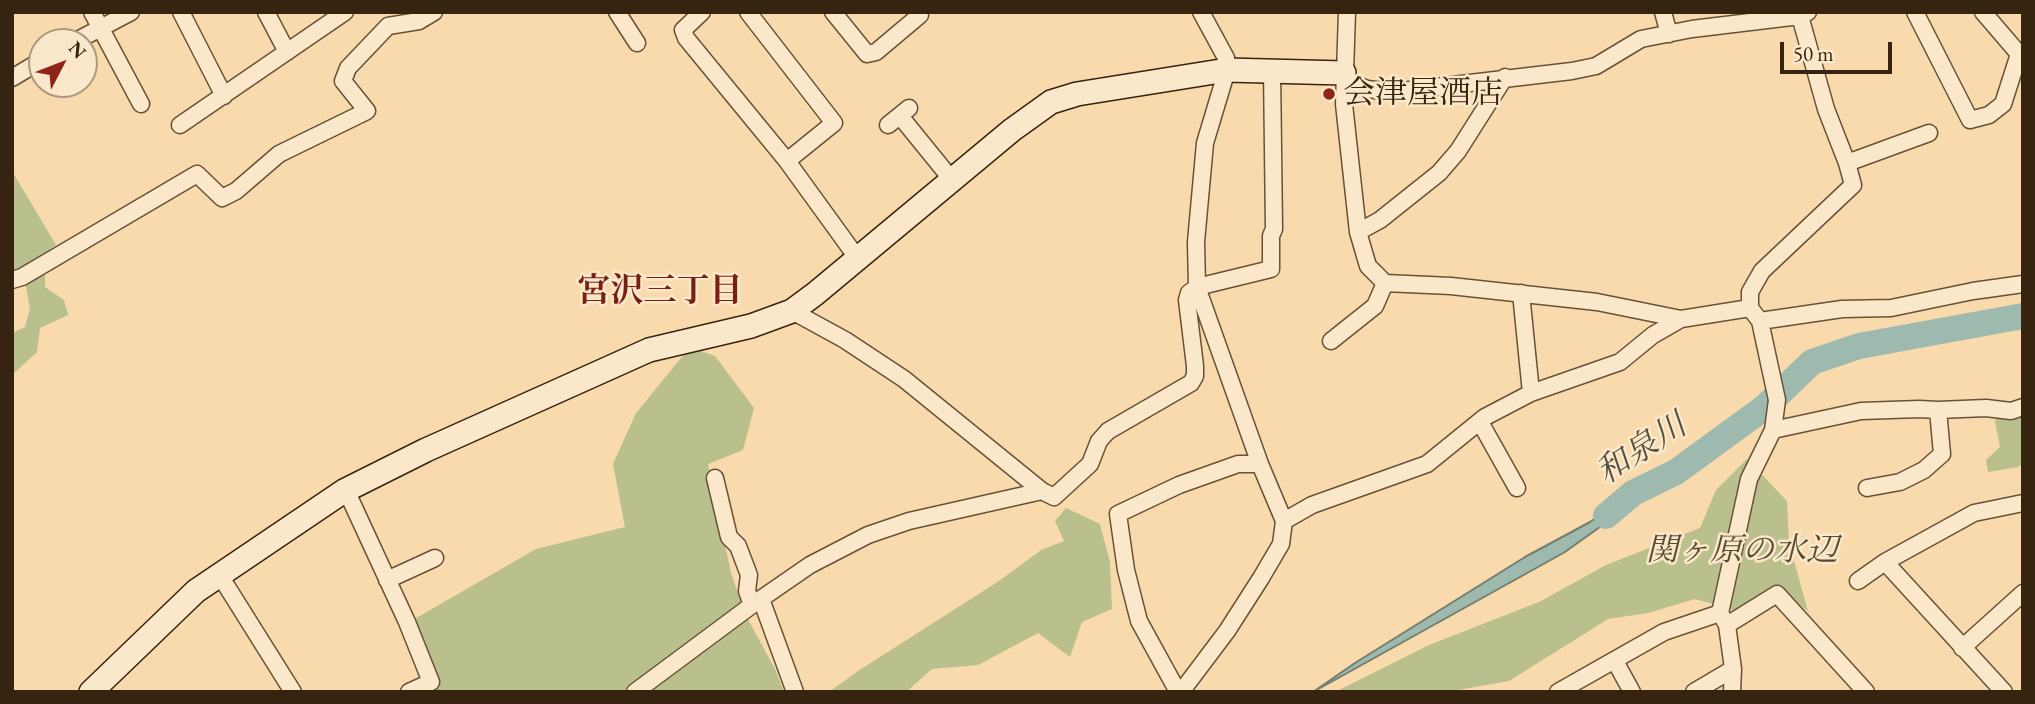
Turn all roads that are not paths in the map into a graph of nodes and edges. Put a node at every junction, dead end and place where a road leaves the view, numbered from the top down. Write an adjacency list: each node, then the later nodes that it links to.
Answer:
1 (92, 12): 18 (street)
2 (131, 12): 18 (street)
3 (181, 12): 29 (street)
4 (266, 12): 22 (street)
5 (345, 12): 22 (street)
6 (434, 12): 39 (street)
7 (617, 12): 20 (street)
8 (702, 12): 34 (street)
9 (747, 12): 34 (street)
10 (833, 12): 17 (street)
11 (1202, 12): 25 (street)
12 (1347, 12): 26 (street)
13 (1663, 12): 19 (street)
14 (1915, 12): 21 (street)
15 (1983, 12): 21 (street)
16 (1804, 14): 19 (street); 35 (street)
17 (920, 15)
18 (100, 27): 30 (street)
19 (1669, 34): 27 (street)
20 (637, 43)
21 (2021, 49)
22 (286, 52): 29 (street)
23 (28, 69): 28 (street)
24 (1272, 69): 25 (street); 26 (street); 42 (street)
25 (1227, 70): 36 (street); 42 (street)
26 (1343, 76): 27 (street); 37 (street)
27 (1505, 77): 37 (street)
28 (12, 78)
29 (224, 96): 32 (street)
30 (141, 104)
31 (899, 116): 36 (street)
32 (180, 125)
33 (1929, 133): 35 (street)
34 (787, 161): 38 (street)
35 (1847, 163): 45 (street)
36 (952, 180): 38 (street)
37 (1358, 232): 40 (street)
38 (858, 259): 44 (street)
39 (12, 280)
40 (1385, 283): 43 (street); 47 (street)
41 (2023, 284): 45 (street)
42 (1196, 287): 53 (street); 58 (street)
43 (1521, 293): 46 (street); 48 (street)
44 (792, 311): 57 (street); 58 (street)
45 (1755, 314): 46 (street); 52 (street)
46 (1681, 318): 48 (street)
47 (1331, 341)
48 (1531, 393): 51 (street)
49 (2023, 407): 50 (street)
50 (1938, 410): 52 (street); 56 (street)
51 (1480, 422): 55 (street); 60 (street)
52 (1773, 430): 68 (street)
53 (1260, 464): 60 (street); 77 (street)
54 (715, 478): 67 (street)
55 (1517, 488)
56 (1867, 488)
57 (346, 490): 63 (street); 64 (street)
58 (1042, 491): 67 (street)
59 (2023, 503): 62 (street)
60 (1284, 521): 77 (street)
61 (435, 558): 64 (street)
62 (1885, 562): 65 (street); 69 (street)
63 (219, 574): 72 (street); 73 (street)
64 (387, 580): 74 (street)
65 (1858, 581)
66 (2023, 593): 69 (street)
67 (757, 602): 75 (street); 76 (street)
68 (1724, 619): 70 (street); 71 (street); 82 (street)
69 (1962, 648): 83 (street)
70 (1615, 661): 78 (street); 79 (street)
71 (1733, 669): 80 (street); 81 (street)
72 (91, 692)
73 (293, 692)
74 (409, 692)
75 (635, 692)
76 (795, 692)
77 (1180, 692)
78 (1558, 692)
79 (1632, 692)
80 (1694, 692)
81 (1732, 692)
82 (1866, 692)
83 (2004, 692)

